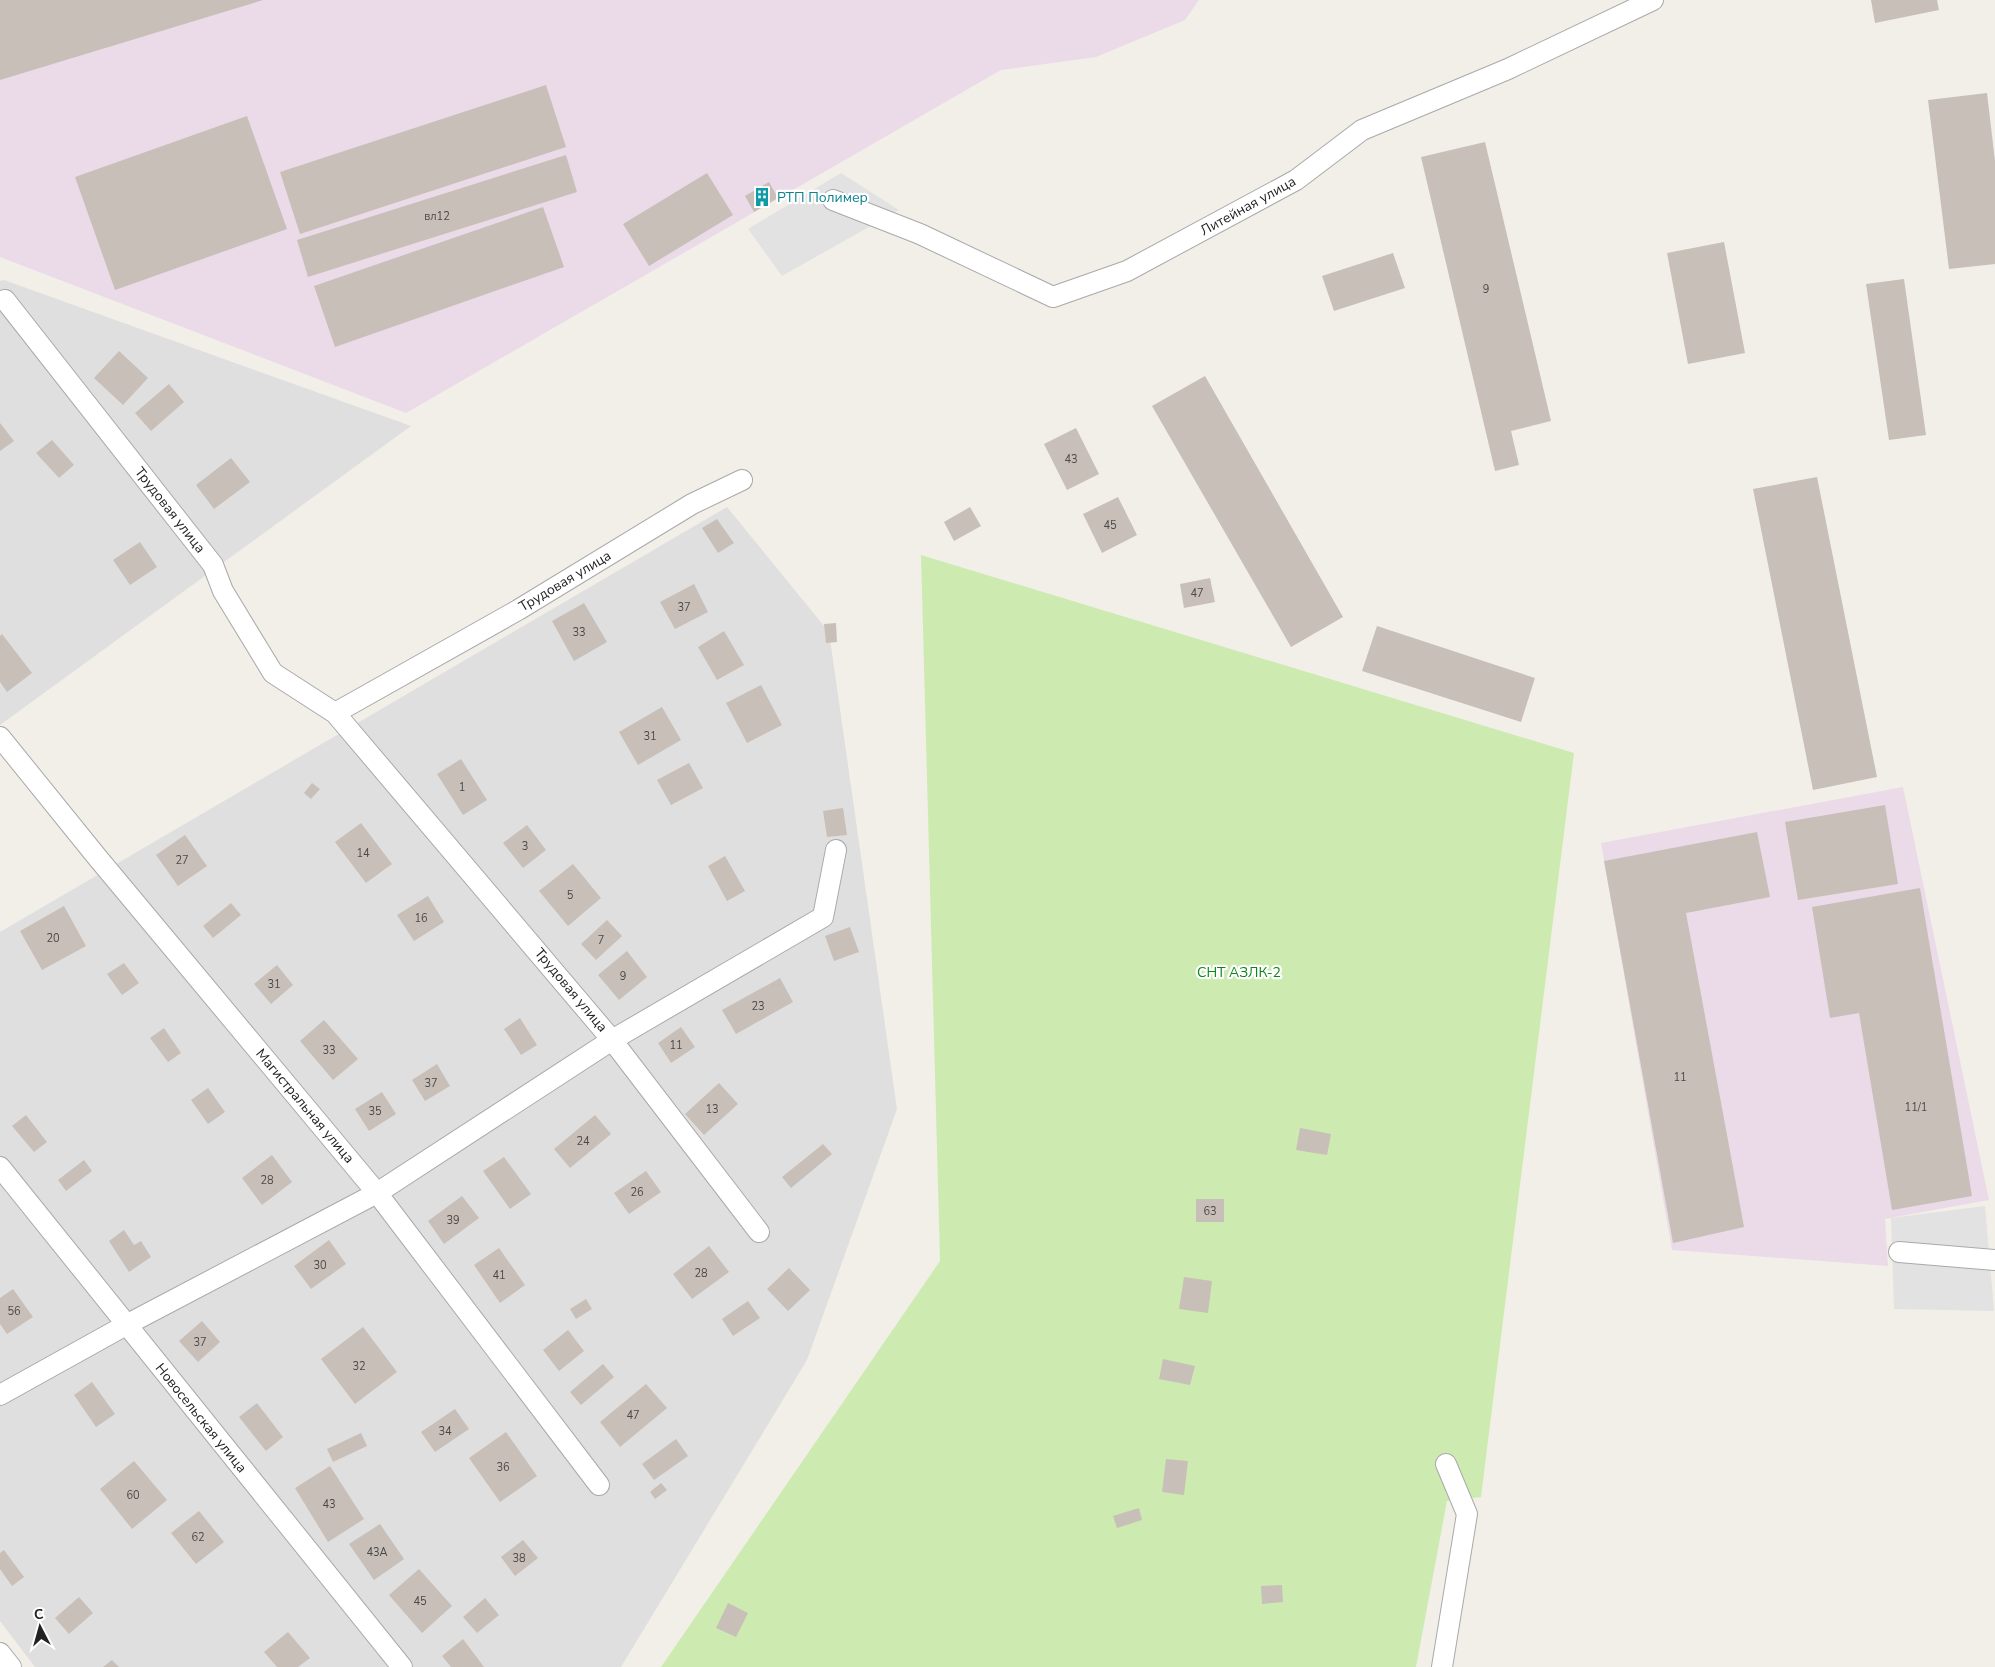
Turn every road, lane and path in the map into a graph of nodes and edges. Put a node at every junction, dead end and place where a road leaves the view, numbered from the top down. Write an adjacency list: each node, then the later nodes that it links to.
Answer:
1 (1653, 0): 2 (street, Литейная улица)
2 (833, 200)
3 (5, 300): 5 (street, Трудовая улица)
4 (742, 480): 5 (street, Трудовая улица)
5 (335, 713): 8 (street, Трудовая улица)
6 (0, 737): 10 (street, Магистральная улица)
7 (836, 850): 8 (street, Трудовая улица)
8 (612, 1040): 10 (street); 11 (street, Трудовая улица)
9 (0, 1167): 14 (street, Новосельская улица)
10 (377, 1193): 14 (street); 17 (street, Магистральная улица)
11 (759, 1232)
12 (1899, 1252): 13 (street)
13 (1995, 1260)
14 (126, 1325): 15 (street); 20 (street, Новосельская улица)
15 (0, 1394)
16 (1446, 1464): 21 (street)
17 (599, 1485)
18 (0, 1653): 19 (street)
19 (11, 1667)
20 (402, 1667)
21 (1442, 1667)

